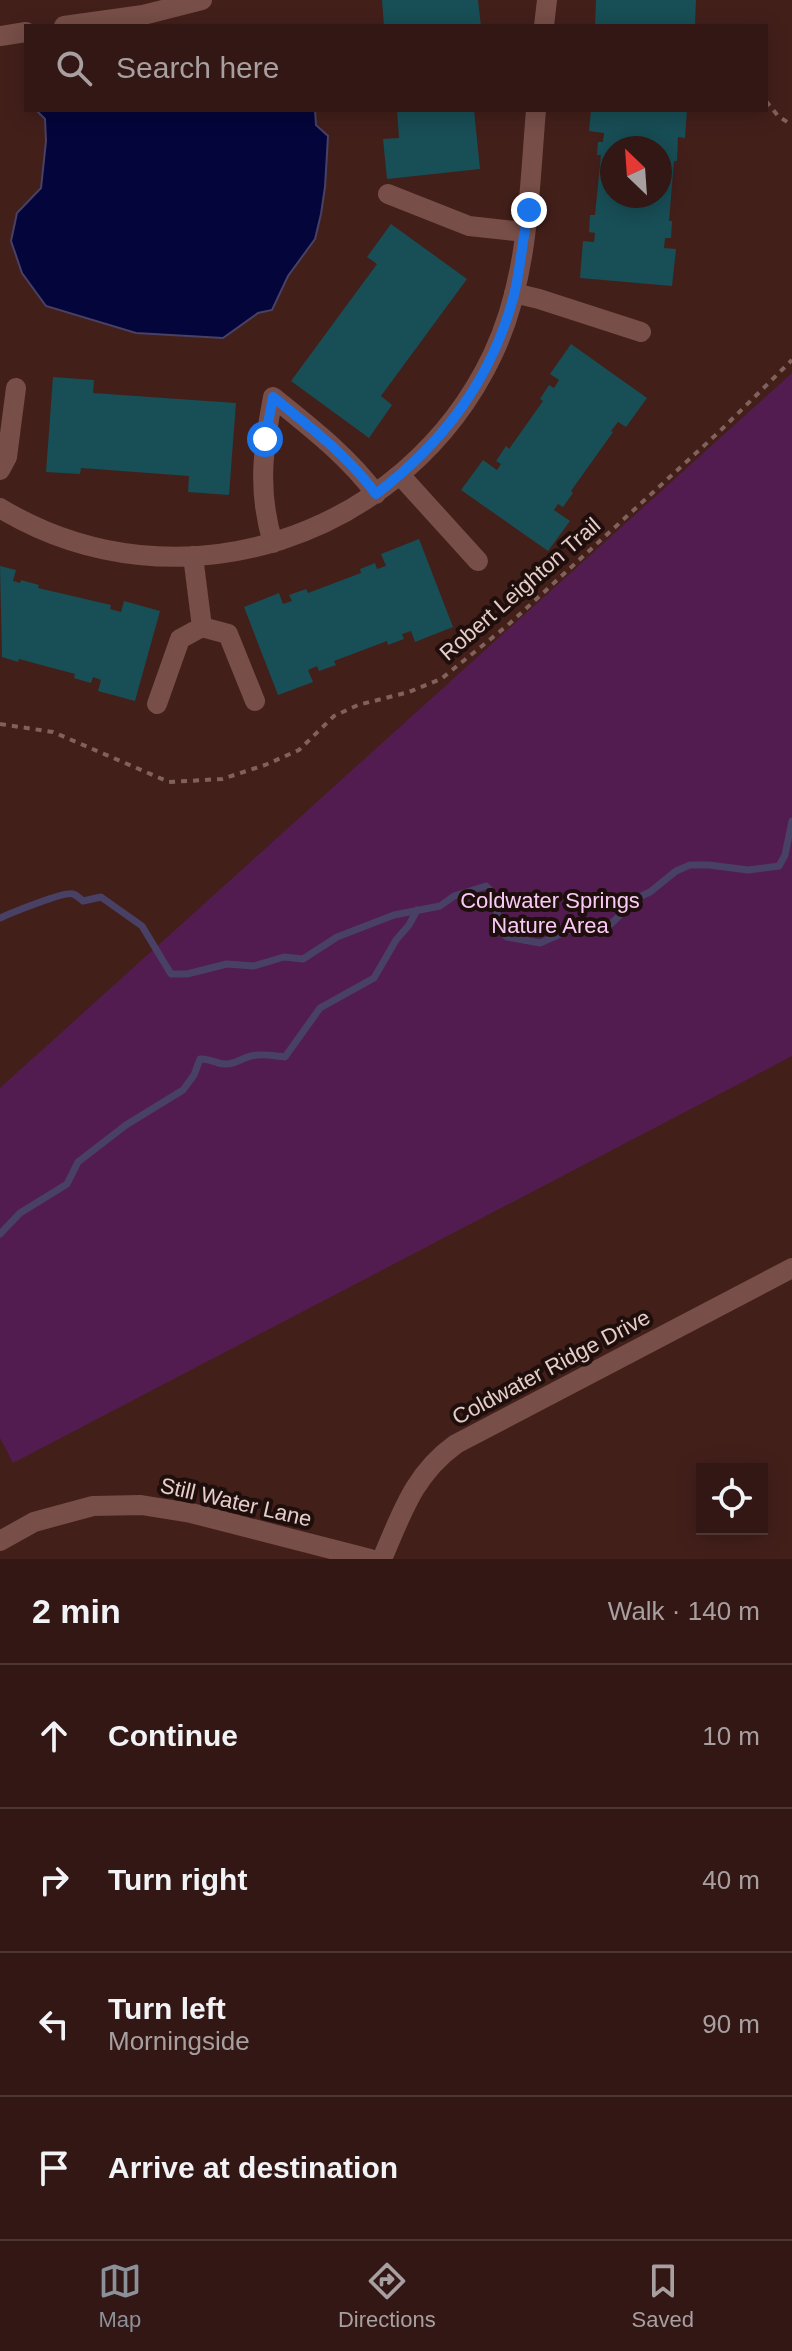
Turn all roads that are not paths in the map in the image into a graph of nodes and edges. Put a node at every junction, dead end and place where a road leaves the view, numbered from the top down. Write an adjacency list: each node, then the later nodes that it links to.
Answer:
1 (202, 0): 3 (street)
2 (547, 0): 5 (street)
3 (139, 7): 4 (street)
4 (72, 24)
5 (544, 24)
6 (24, 32): 7 (street)
7 (0, 36)
8 (536, 112): 10 (street)
9 (388, 194): 10 (street)
10 (524, 232): 11 (street)
11 (514, 293): 12 (street); 15 (street)
12 (641, 332)
13 (16, 388): 14 (street)
14 (0, 470)
15 (400, 475): 16 (street); 20 (street)
16 (376, 494): 18 (street); 18 (street)
17 (0, 508): 19 (street)
18 (273, 543): 19 (street)
19 (193, 556): 21 (street)
20 (478, 561)
21 (202, 627): 22 (street); 23 (street)
22 (255, 701)
23 (157, 704)
24 (792, 1268): 27 (street, Coldwater Ridge Drive)
25 (0, 1541): 26 (street, Still Water Lane)
26 (370, 1559)
27 (382, 1559)

